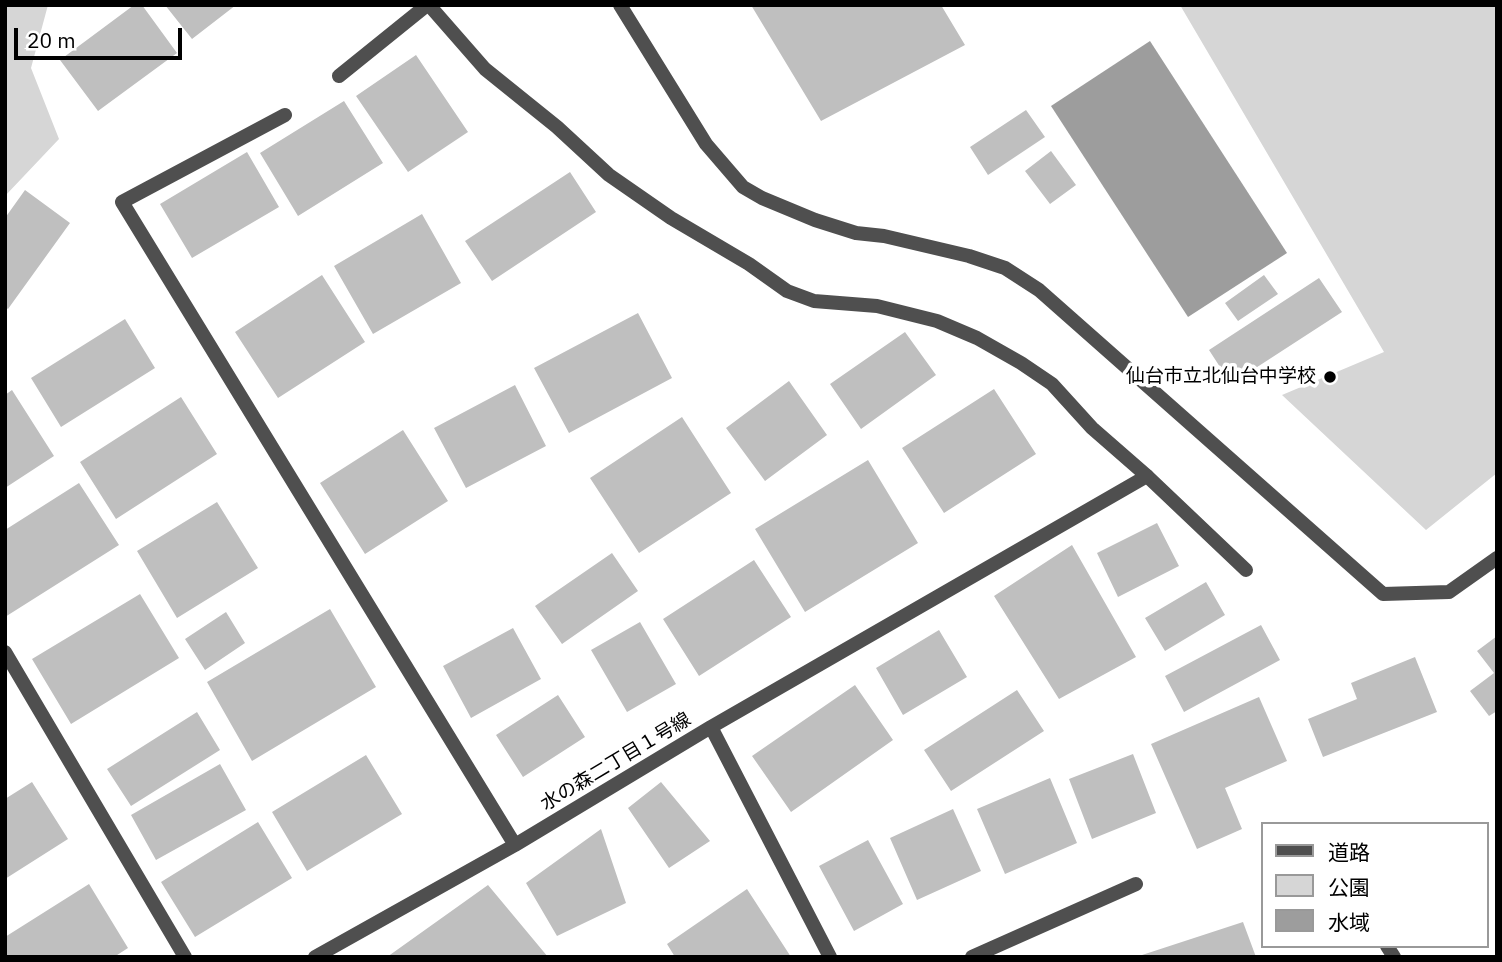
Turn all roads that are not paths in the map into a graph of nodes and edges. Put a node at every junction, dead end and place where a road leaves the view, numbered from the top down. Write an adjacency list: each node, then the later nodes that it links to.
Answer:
1 (428, 5): 3 (street); 5 (street)
2 (620, 5): 6 (street)
3 (338, 76)
4 (285, 115): 10 (street)
5 (1147, 476): 7 (street); 9 (street)
6 (1497, 558)
7 (1246, 570)
8 (5, 652): 12 (street)
9 (711, 727): 10 (street, 水の森二丁目１号線); 14 (street, 水の森二丁目１号線)
10 (515, 845): 13 (street, 水の森二丁目１号線)
11 (1136, 884): 15 (street)
12 (185, 957)
13 (315, 957)
14 (830, 957)
15 (972, 957)

